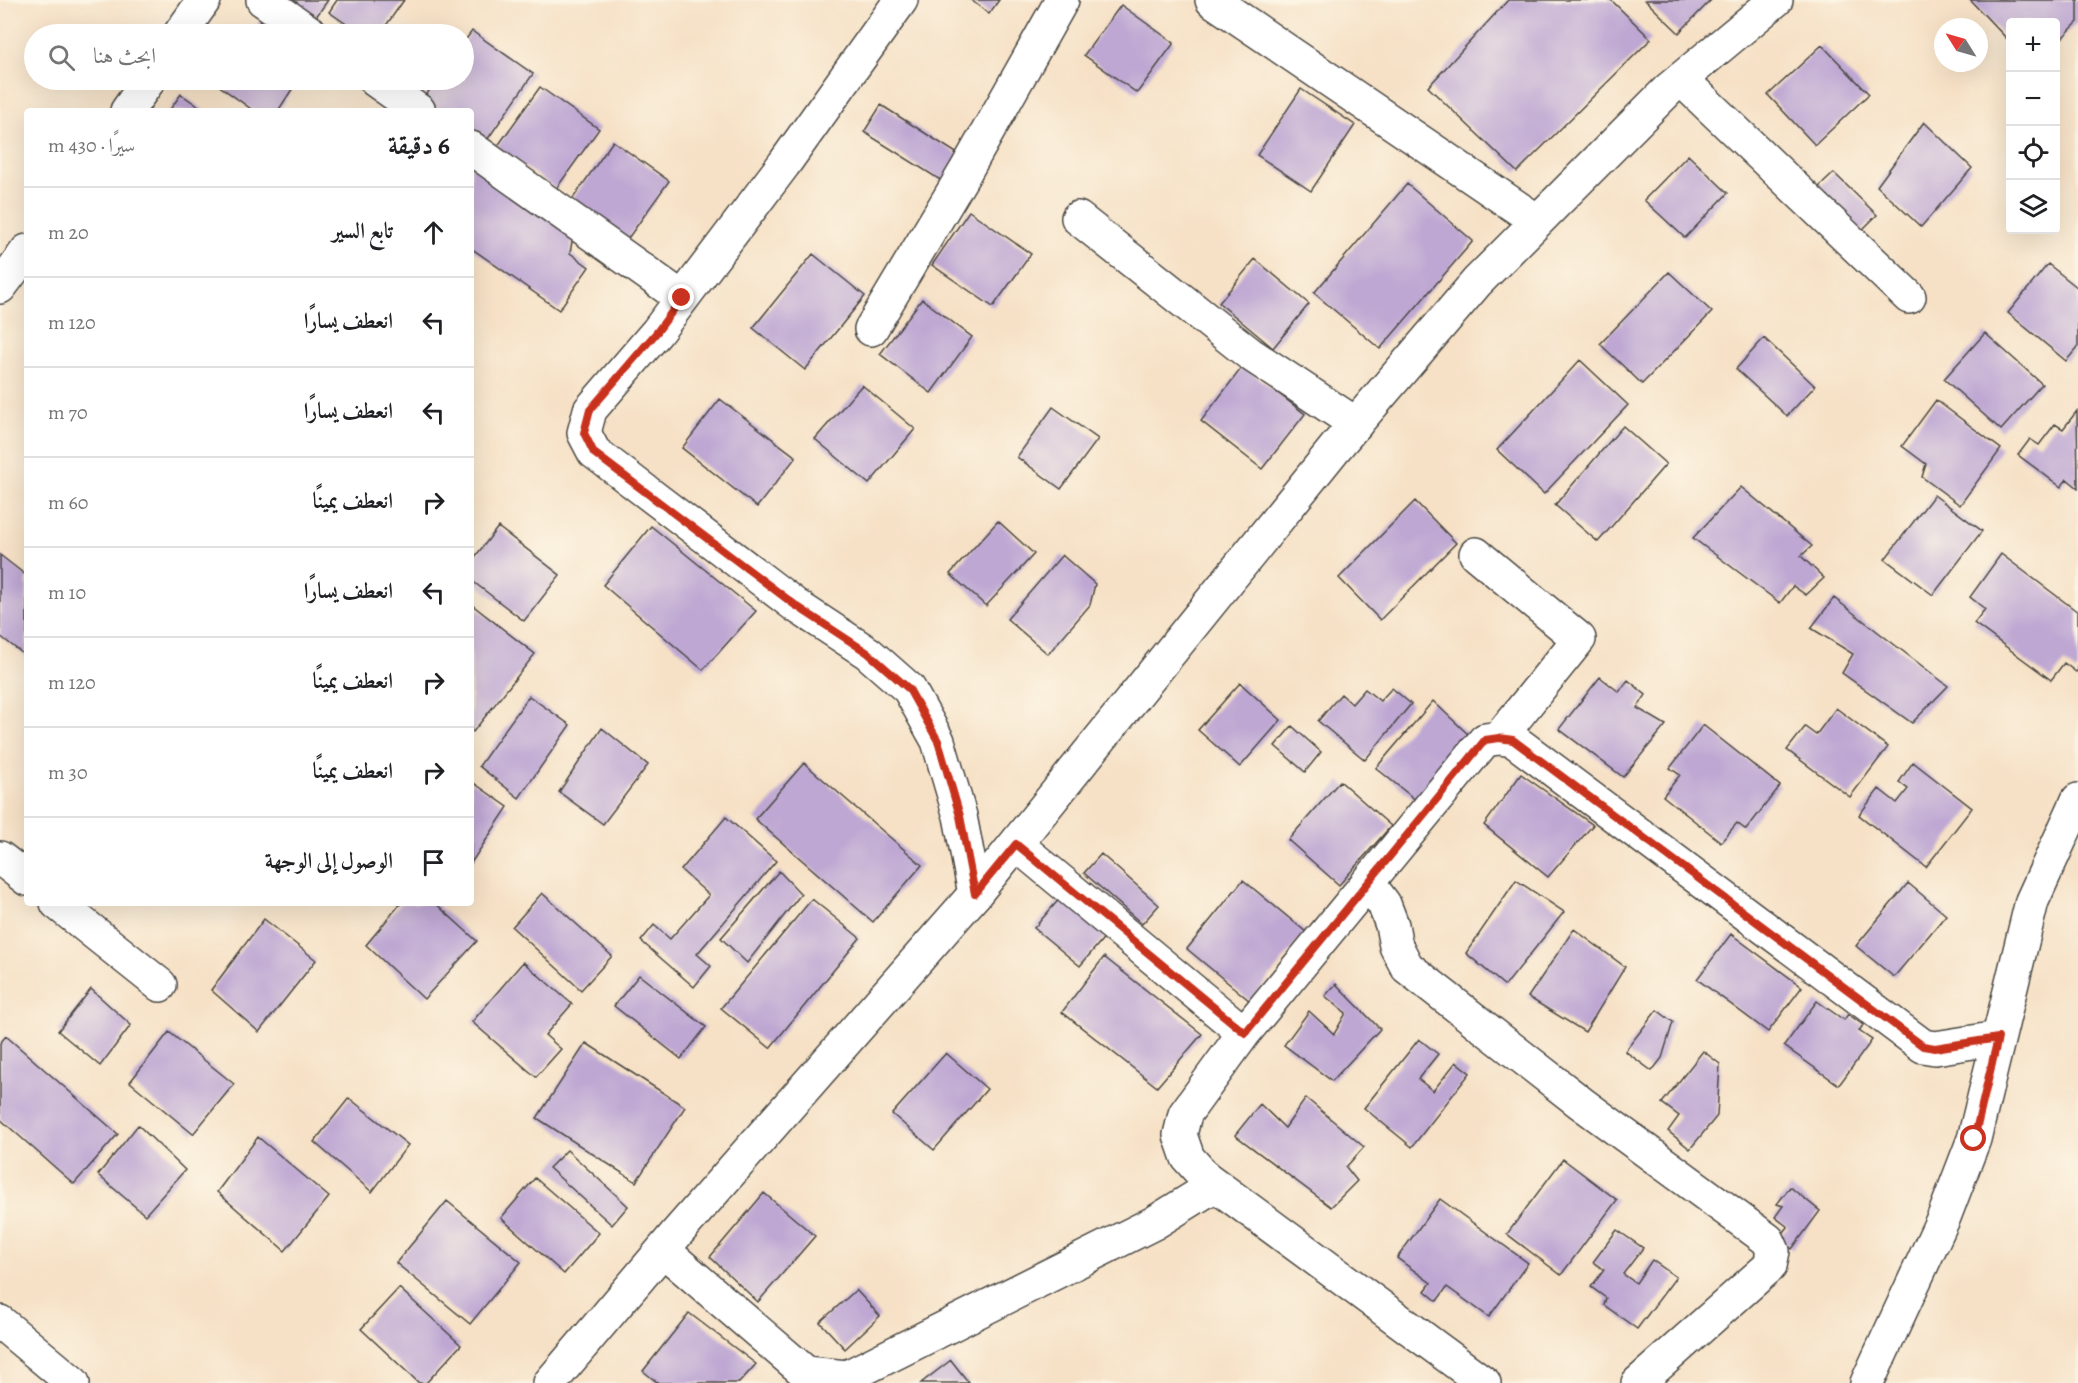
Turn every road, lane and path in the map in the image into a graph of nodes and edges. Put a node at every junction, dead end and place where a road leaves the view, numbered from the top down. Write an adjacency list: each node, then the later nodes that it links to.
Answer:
1 (204, 0): 7 (street)
2 (263, 0): 8 (street)
3 (901, 0): 20 (street)
4 (1062, 0): 21 (street)
5 (1212, 0): 16 (street)
6 (1776, 0): 9 (street)
7 (187, 24)
8 (298, 24)
9 (1681, 79): 16 (street); 19 (street)
10 (142, 90): 12 (street)
11 (389, 90): 13 (street)
12 (129, 108)
13 (415, 108)
14 (474, 150): 20 (street)
15 (1078, 218): 22 (street)
16 (1537, 221): 22 (street)
17 (24, 255): 18 (street)
18 (0, 287)
19 (1910, 297)
20 (682, 298): 30 (street)
21 (871, 329)
22 (1356, 424): 26 (street)
23 (1476, 554): 24 (street)
24 (1499, 738): 29 (street); 34 (street)
25 (2078, 800): 34 (street)
26 (1016, 844): 30 (street); 33 (street)
27 (0, 858): 28 (street)
28 (24, 877)
29 (1368, 883): 33 (street); 41 (street)
30 (975, 894): 36 (street)
31 (61, 906): 32 (street)
32 (160, 985)
33 (1245, 1033): 35 (street)
34 (1998, 1038): 42 (street)
35 (1215, 1185): 36 (street); 40 (street)
36 (663, 1250): 39 (street)
37 (0, 1322): 38 (street)
38 (73, 1383)
39 (550, 1383)
40 (1484, 1383)
41 (1638, 1383)
42 (1867, 1383)

